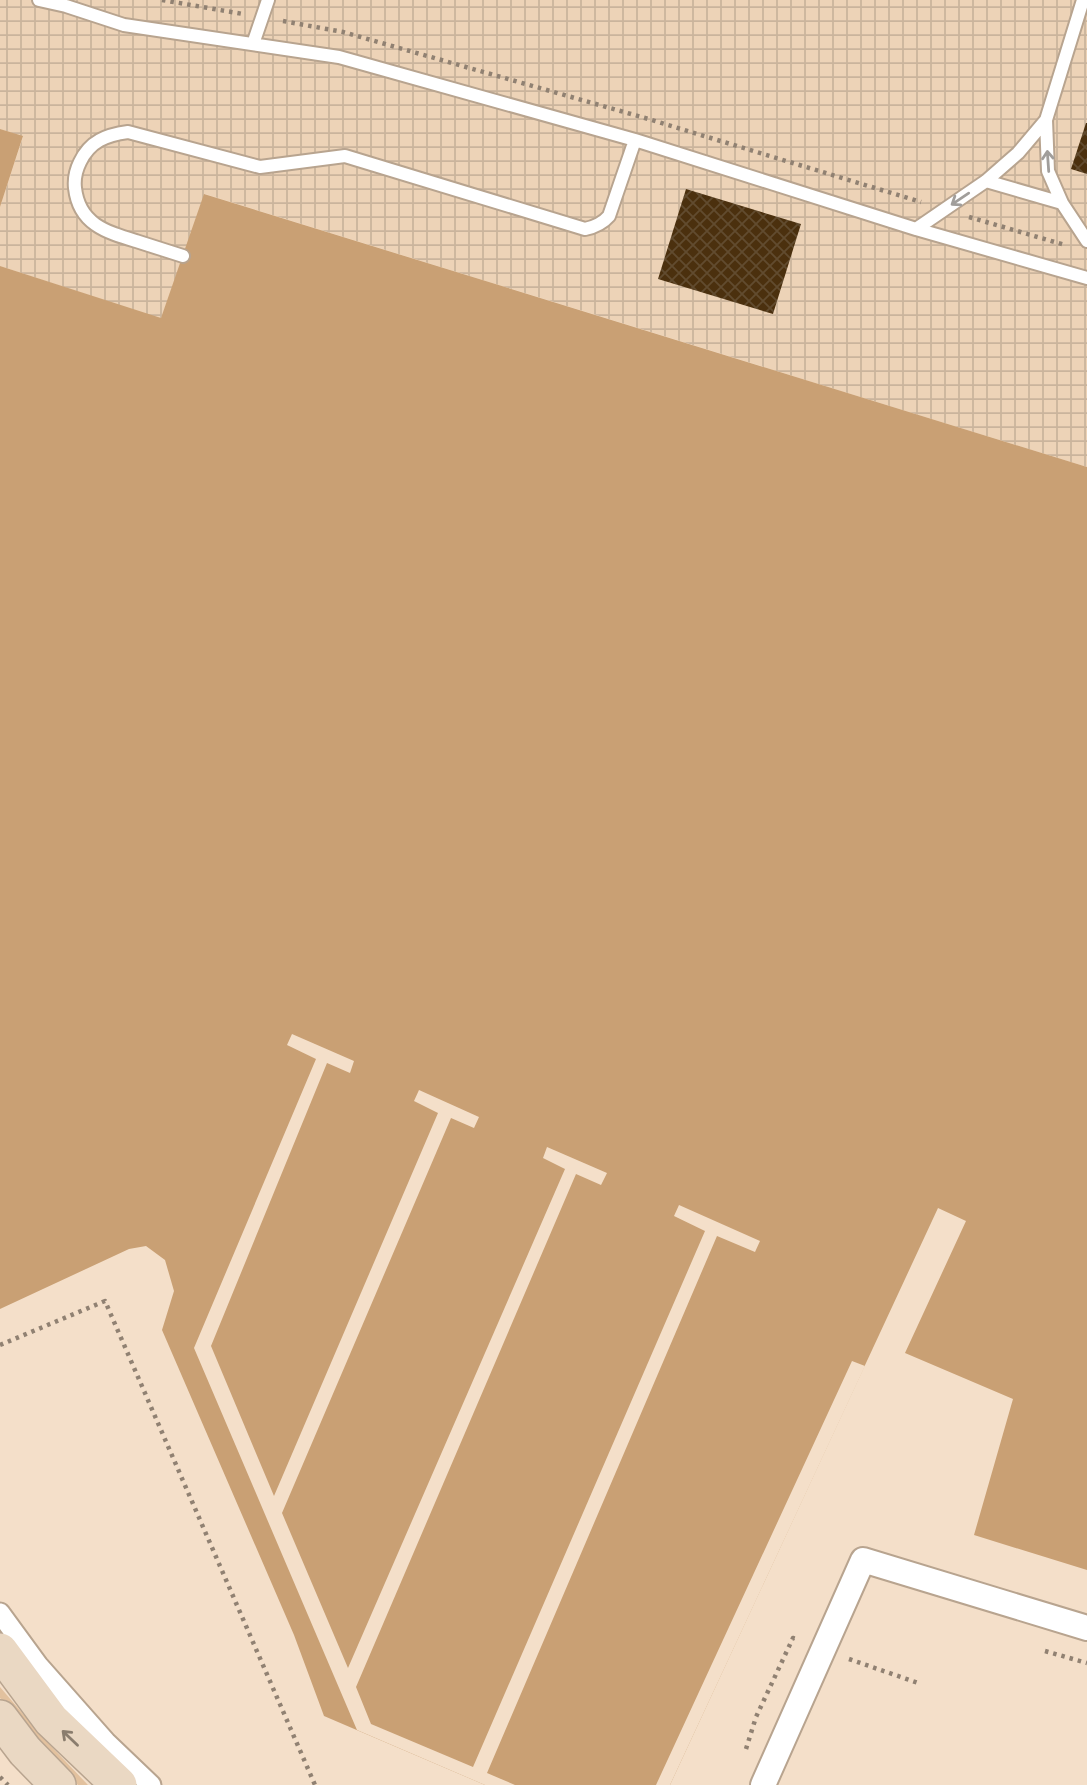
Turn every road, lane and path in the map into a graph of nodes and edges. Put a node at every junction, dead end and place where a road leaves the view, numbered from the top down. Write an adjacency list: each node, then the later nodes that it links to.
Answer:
1 (39, 0): 4 (lane)
2 (268, 0): 4 (lane)
3 (1083, 0): 5 (lane)
4 (253, 44): 6 (lane)
5 (1046, 120): 7 (lane); 8 (lane, one-way to 5)
6 (635, 140): 9 (lane); 11 (lane)
7 (986, 181): 8 (lane); 9 (lane, one-way to 9)
8 (1062, 203): 10 (lane)
9 (916, 229): 12 (lane)
10 (1087, 241)
11 (183, 256)
12 (1087, 278)
13 (0, 1345): 27 (path)
14 (0, 1612): 26 (street)
15 (1087, 1628): 28 (street)
16 (852, 1650): 20 (path)
17 (0, 1651): 25 (main road, one-way to 17)
18 (1045, 1651): 19 (path)
19 (1087, 1663)
20 (922, 1684)
21 (0, 1718): 24 (main road)
22 (0, 1777): 23 (path)
23 (9, 1785)
24 (58, 1785)
25 (119, 1785)
26 (151, 1785)
27 (315, 1785)
28 (763, 1785)

